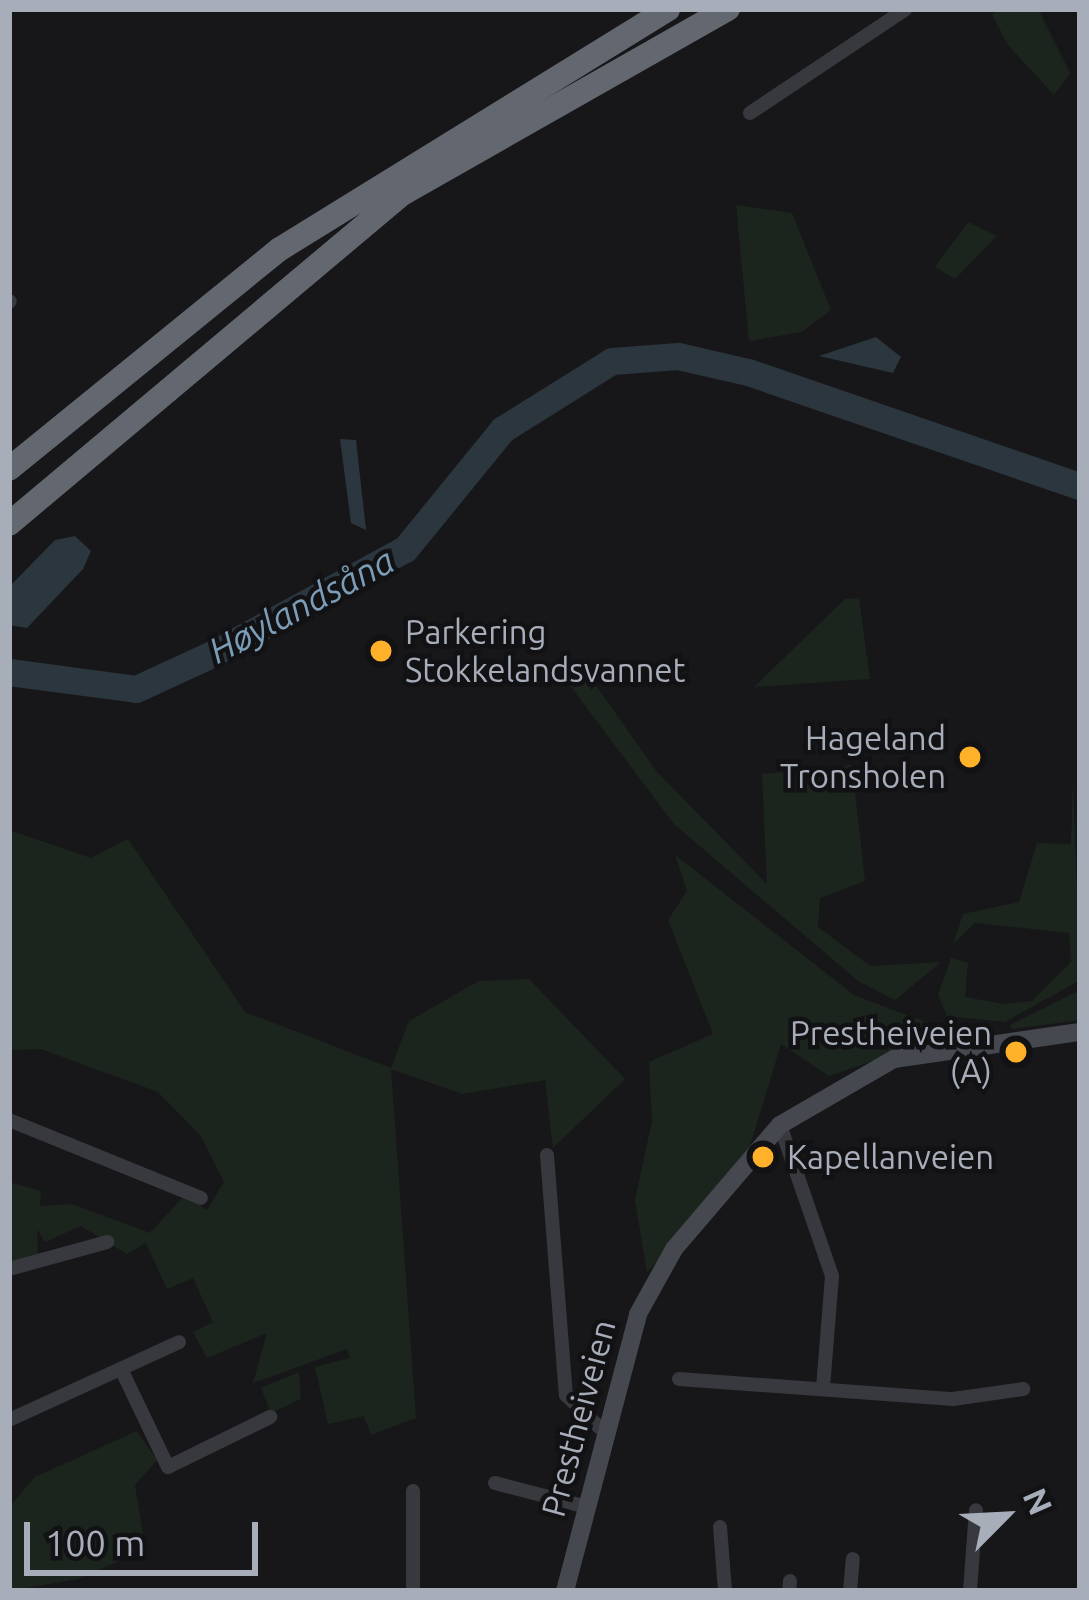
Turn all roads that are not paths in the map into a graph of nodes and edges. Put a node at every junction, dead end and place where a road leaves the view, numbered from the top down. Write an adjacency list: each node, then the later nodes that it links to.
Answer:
1 (668, 9): 5 (highway)
2 (728, 9): 6 (highway)
3 (906, 9): 4 (street)
4 (750, 113)
5 (9, 470)
6 (9, 524)
7 (1080, 1032): 9 (street, Prestheiveien)
8 (9, 1120): 11 (street)
9 (780, 1125): 17 (street); 21 (street, Prestheiveien)
10 (547, 1155): 21 (street)
11 (201, 1198)
12 (107, 1242): 13 (street)
13 (9, 1270)
14 (179, 1342): 15 (street)
15 (121, 1369): 19 (street); 20 (street)
16 (679, 1379): 17 (street)
17 (823, 1389): 18 (street)
18 (1023, 1389)
19 (270, 1417)
20 (9, 1420)
21 (600, 1428): 24 (street, Prestheiveien)
22 (495, 1483): 24 (street)
23 (413, 1491): 28 (street)
24 (583, 1506): 29 (street, Prestheiveien)
25 (976, 1510): 32 (street)
26 (720, 1526): 30 (street)
27 (853, 1559): 31 (street)
28 (413, 1591)
29 (565, 1591)
30 (725, 1591)
31 (850, 1591)
32 (970, 1591)

